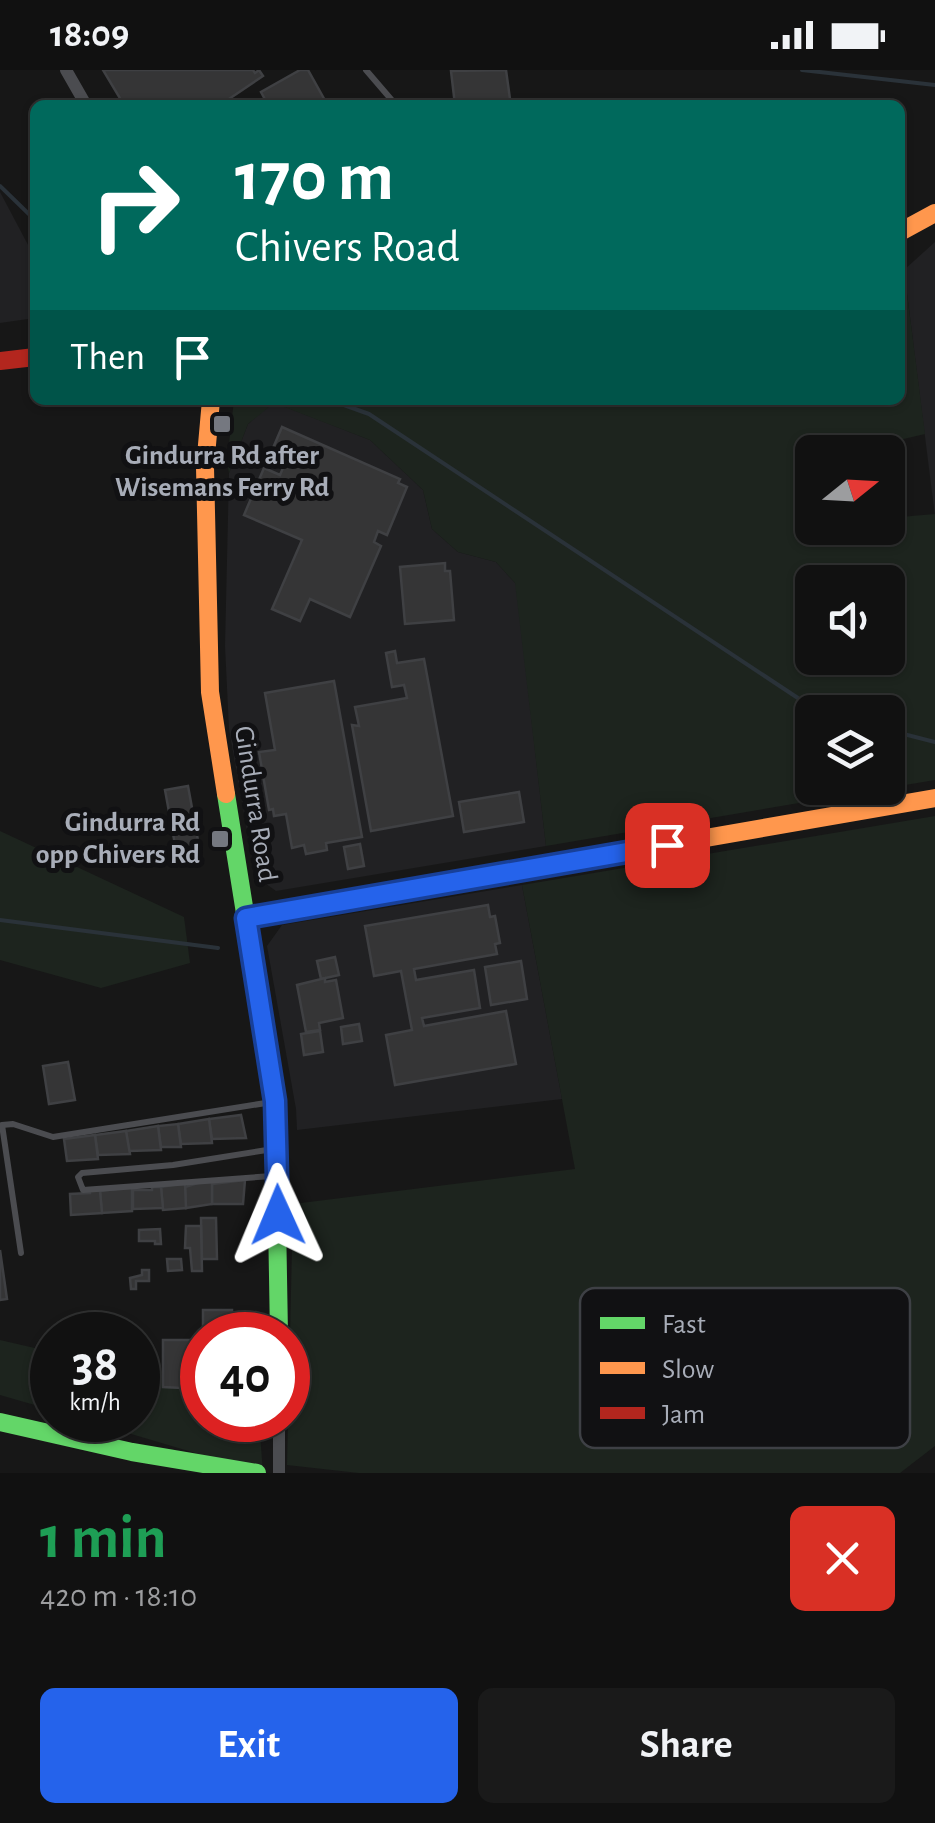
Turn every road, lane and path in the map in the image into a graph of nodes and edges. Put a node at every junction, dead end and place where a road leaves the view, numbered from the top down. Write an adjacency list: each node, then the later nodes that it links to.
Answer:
1 (66, 70): 3 (street)
2 (366, 70): 4 (lane)
3 (83, 100)
4 (392, 100)
5 (935, 213): 6 (main road)
6 (905, 229)
7 (30, 358): 8 (main road)
8 (0, 361)
9 (210, 405): 11 (main road, Gindurra Road)
10 (935, 798): 11 (main road)
11 (246, 918): 12 (main road, Gindurra Road)
12 (275, 1101): 13 (lane); 14 (main road, Gindurra Road)
13 (1, 1125): 16 (lane)
14 (277, 1148): 15 (main road, Gindurra Road); 15 (lane)
15 (278, 1175): 17 (main road, Gindurra Road)
16 (21, 1253)
17 (279, 1312)
18 (0, 1422): 20 (main road)
19 (279, 1442): 21 (street)
20 (256, 1473)
21 (278, 1473)

